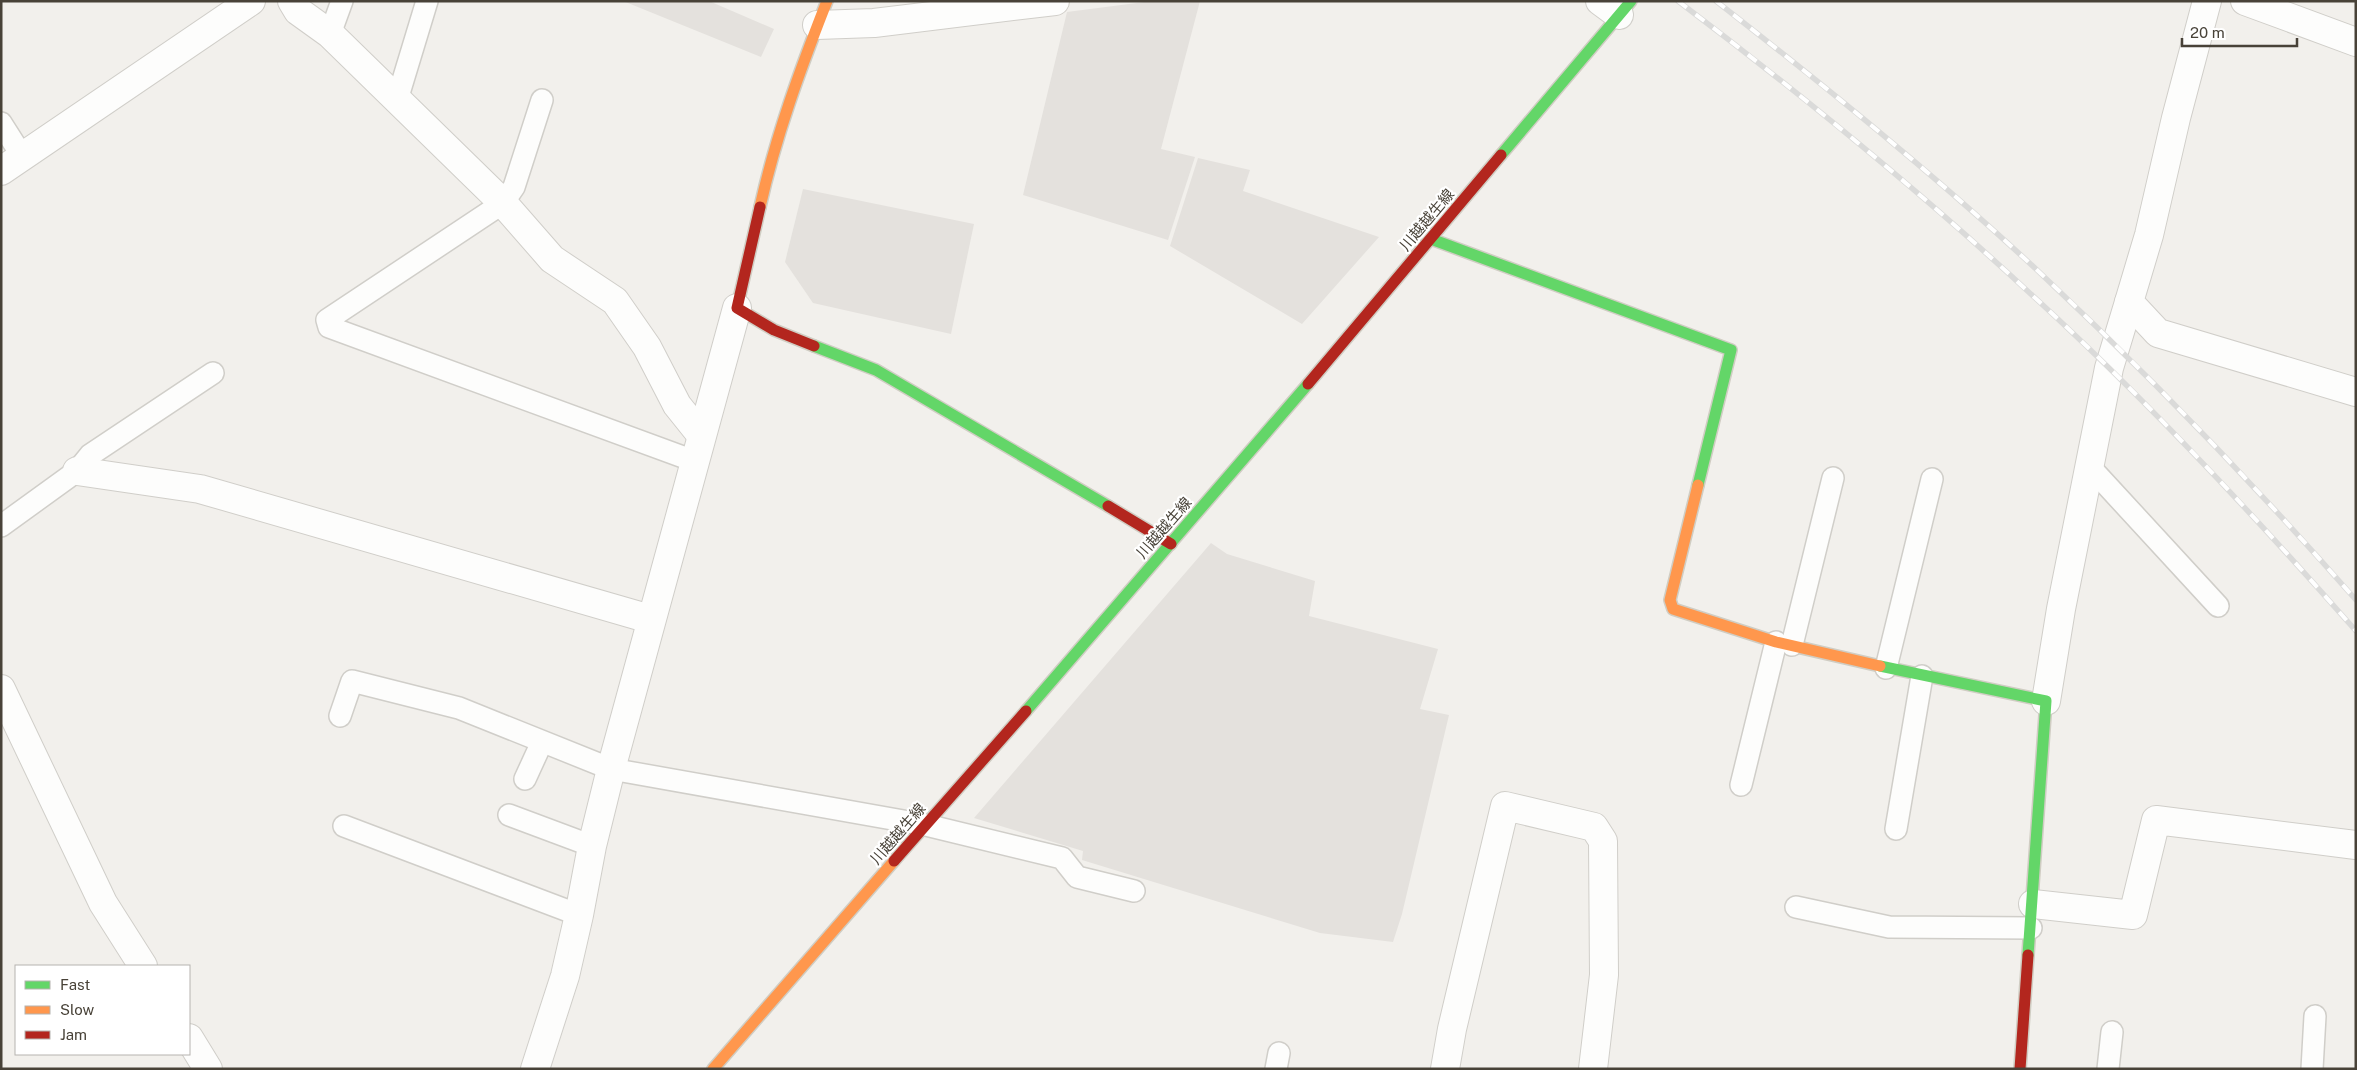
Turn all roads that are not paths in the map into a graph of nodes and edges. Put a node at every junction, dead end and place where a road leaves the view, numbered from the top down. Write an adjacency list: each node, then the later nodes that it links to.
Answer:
1 (251, 1): 15 (street)
2 (292, 1): 10 (street)
3 (342, 1): 10 (lane)
4 (427, 1): 12 (lane)
5 (1055, 1): 9 (street)
6 (2245, 1): 11 (street)
7 (2200, 3): 18 (street)
8 (1617, 6): 17 (street, 川越越生線)
9 (822, 13): 19 (street)
10 (330, 34): 12 (street)
11 (2356, 42)
12 (397, 100): 16 (street)
13 (542, 100): 16 (lane)
14 (1, 123): 15 (lane)
15 (12, 164)
16 (503, 203): 22 (street); 22 (lane)
17 (1432, 239): 28 (street, 川越越生線); 31 (street)
18 (2129, 302): 21 (street); 23 (street)
19 (737, 308): 22 (street); 28 (street)
20 (213, 372): 24 (lane)
21 (2356, 392)
22 (698, 448): 30 (street)
23 (2090, 467): 29 (lane); 35 (street)
24 (77, 471): 27 (lane); 30 (street)
25 (1833, 478): 31 (lane)
26 (1932, 479): 32 (lane)
27 (1, 526)
28 (1171, 544): 42 (street, 川越越生線)
29 (2218, 606)
30 (650, 619): 38 (street)
31 (1784, 643): 32 (street); 40 (lane)
32 (1886, 668): 33 (street)
33 (1922, 676): 35 (street); 44 (lane)
34 (4, 702): 51 (street)
35 (2046, 702): 50 (street)
36 (340, 716): 37 (lane)
37 (542, 742): 38 (lane); 39 (lane)
38 (611, 769): 42 (lane); 46 (street)
39 (525, 779)
40 (1741, 785)
41 (509, 815): 46 (lane)
42 (926, 825): 47 (lane); 57 (street, 川越越生線)
43 (344, 826): 49 (lane)
44 (1896, 829)
45 (2356, 845): 50 (street)
46 (592, 846): 49 (street)
47 (1134, 890)
48 (1796, 908): 50 (lane)
49 (579, 915): 56 (street)
50 (2032, 916): 60 (street)
51 (142, 965)
52 (2315, 1016): 62 (lane)
53 (2112, 1032): 61 (lane)
54 (190, 1040): 55 (street)
55 (208, 1069)
56 (535, 1069)
57 (713, 1069)
58 (1445, 1069): 59 (street)
59 (1593, 1069)
60 (2020, 1069)
61 (2108, 1069)
62 (2312, 1069)

